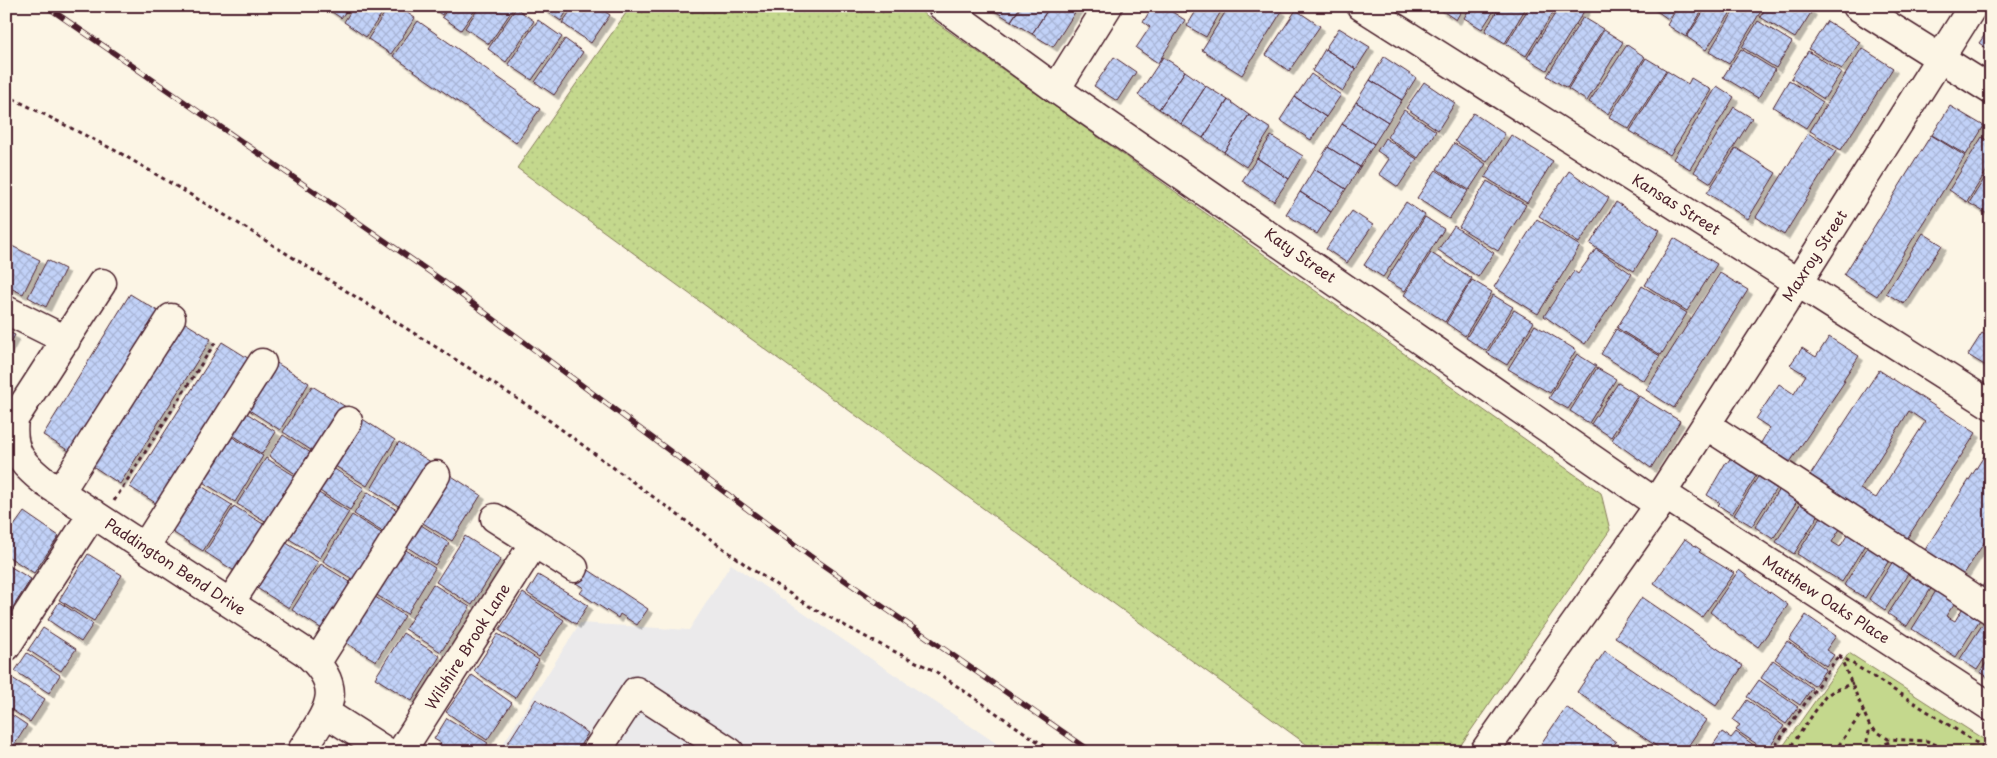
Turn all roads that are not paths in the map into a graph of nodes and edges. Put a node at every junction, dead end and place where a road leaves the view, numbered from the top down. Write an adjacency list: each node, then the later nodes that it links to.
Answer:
1 (942, 6): 7 (street, Katy Street)
2 (1108, 6): 7 (street)
3 (1361, 6): 10 (street, Kansas Street)
4 (1857, 6): 6 (street)
5 (1973, 6): 6 (street, Maxroy Street)
6 (1940, 58): 8 (street); 10 (street, Maxroy Street)
7 (1056, 89): 22 (street, Katy Street)
8 (1991, 90)
9 (102, 283): 13 (street)
10 (1798, 283): 16 (street, Kansas Street); 18 (street, Maxroy Street)
11 (6, 310): 13 (street)
12 (171, 318): 21 (street)
13 (66, 340): 15 (street)
14 (262, 363): 26 (street)
15 (16, 398): 19 (street)
16 (1991, 405)
17 (348, 421): 28 (street)
18 (1706, 425): 22 (street, Maxroy Street); 29 (street)
19 (14, 458): 21 (street, Paddington Bend Drive)
20 (436, 475): 31 (street)
21 (60, 492): 23 (street, Paddington Bend Drive)
22 (1660, 499): 33 (street, Matthew Oaks Place); 34 (street, Maxroy Street)
23 (103, 508): 26 (street, Paddington Bend Drive); 30 (street)
24 (495, 518): 25 (street)
25 (534, 543): 27 (street); 37 (street, Wilshire Brook Lane)
26 (144, 547): 28 (street, Paddington Bend Drive)
27 (574, 568)
28 (230, 603): 31 (street, Paddington Bend Drive)
29 (1991, 610)
30 (6, 647)
31 (317, 662): 32 (street, Paddington Bend Drive)
32 (328, 703): 35 (street); 36 (street)
33 (1991, 707)
34 (1490, 750)
35 (302, 752)
36 (388, 752)
37 (402, 752)
38 (596, 752): 39 (street)
39 (730, 752)

